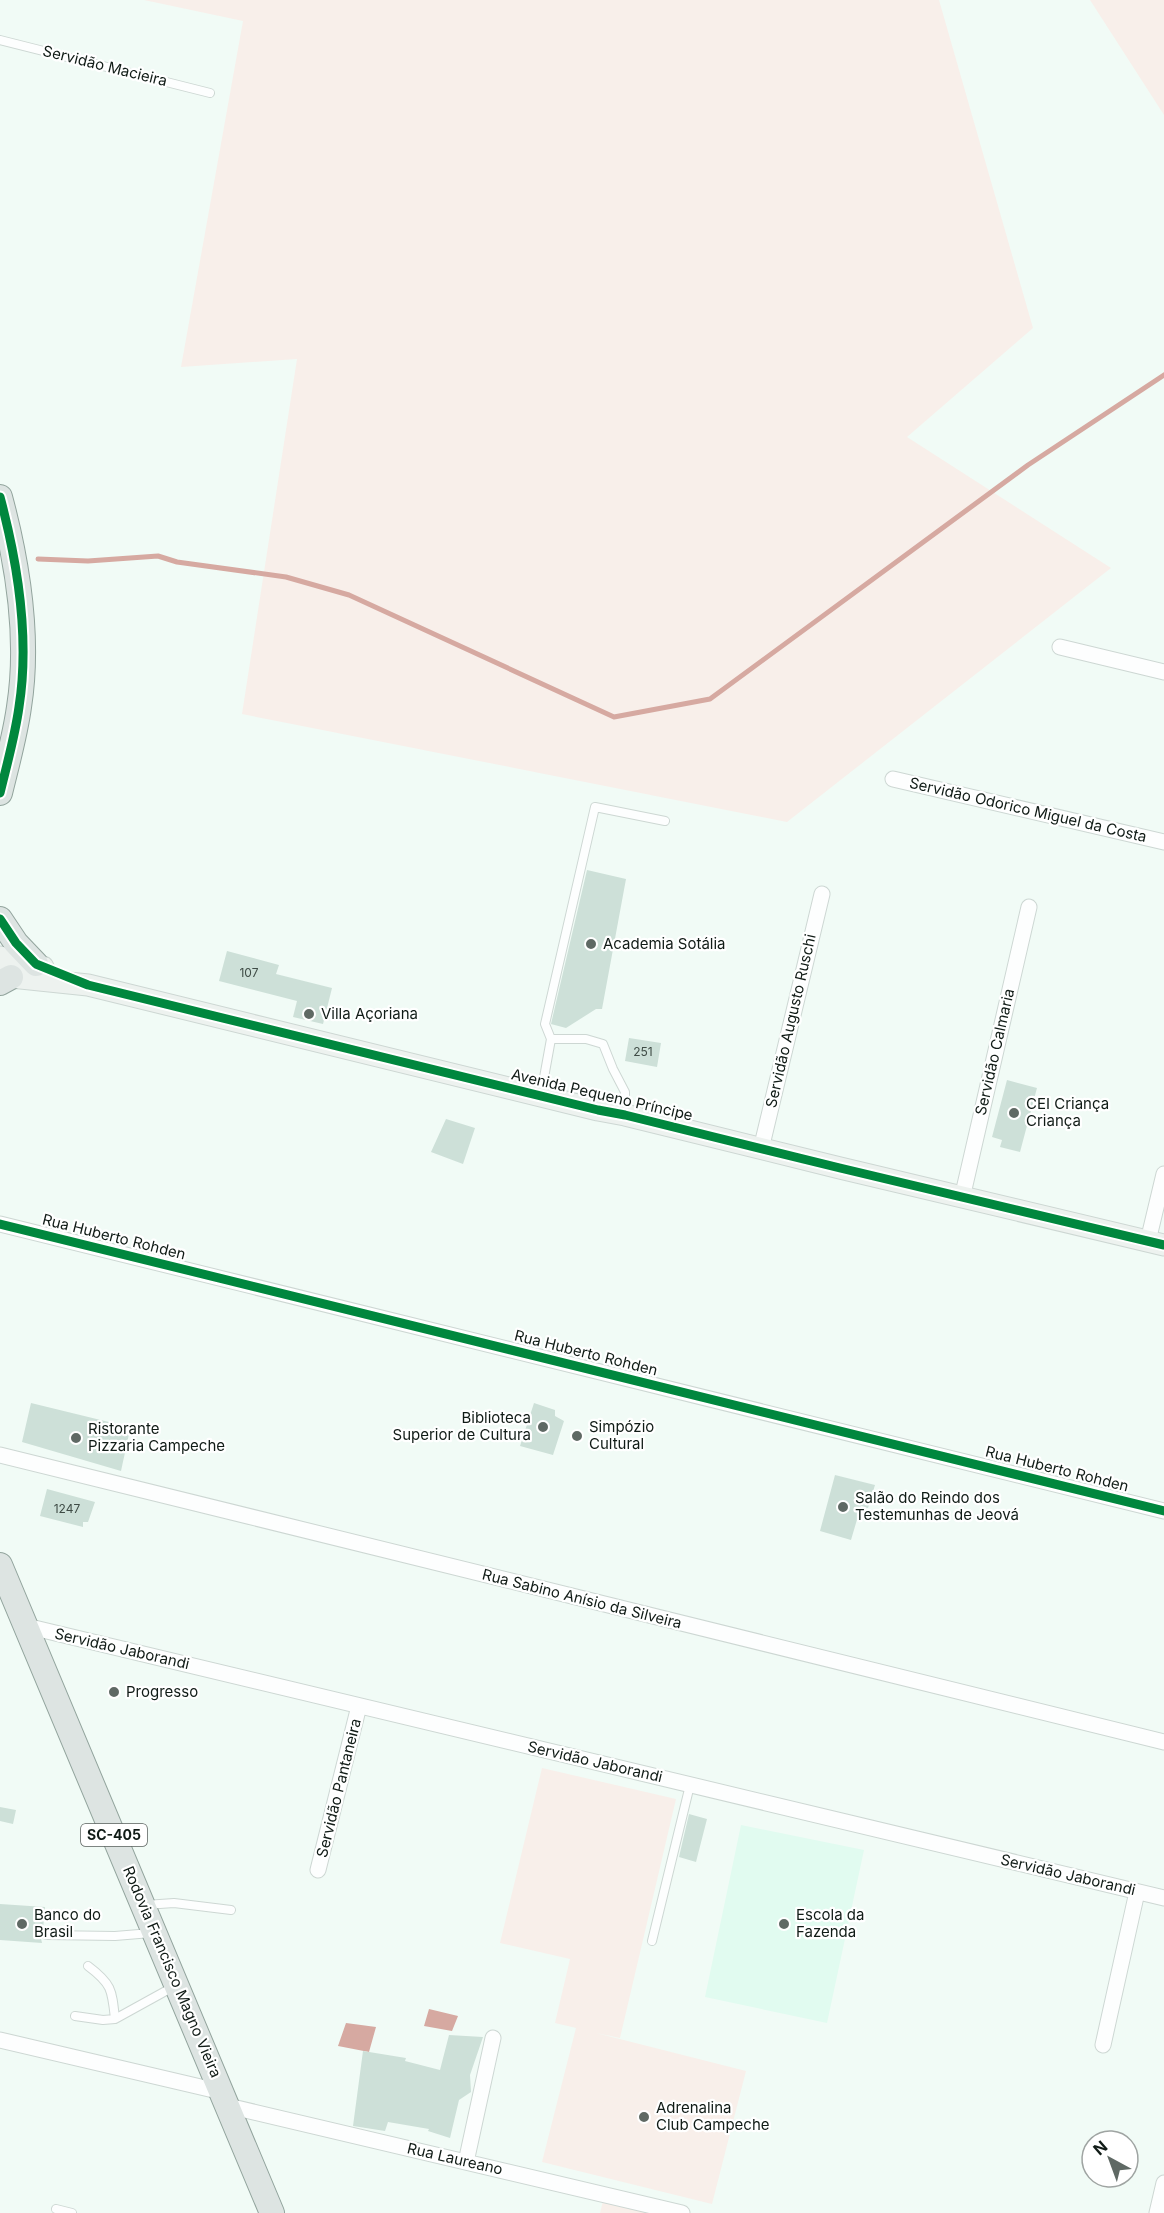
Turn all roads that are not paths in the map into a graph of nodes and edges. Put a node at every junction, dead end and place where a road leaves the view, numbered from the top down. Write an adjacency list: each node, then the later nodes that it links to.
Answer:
1 (0, 40): 2 (lane, Servidão Macieira)
2 (210, 93)
3 (0, 497): 7 (main road)
4 (1060, 647): 5 (street)
5 (1164, 672)
6 (893, 778): 9 (street, Servidão Odorico Miguel da Costa)
7 (0, 793)
8 (665, 821): 16 (lane)
9 (1164, 842)
10 (822, 894): 19 (street, Servidão Augusto Ruschi)
11 (1029, 907): 21 (street, Servidão Calmaria)
12 (0, 919): 13 (main road)
13 (36, 964): 14 (main road, Avenida Pequeno Príncipe); 15 (main road, Avenida Pequeno Príncipe)
14 (3, 973): 15 (main road, Avenida Pequeno Príncipe)
15 (88, 985): 17 (main road, Avenida Pequeno Príncipe)
16 (551, 1039): 17 (lane); 18 (lane)
17 (540, 1096): 18 (main road, Avenida Pequeno Príncipe)
18 (625, 1115): 19 (main road, Avenida Pequeno Príncipe)
19 (761, 1149): 21 (main road, Avenida Pequeno Príncipe)
20 (1164, 1174): 23 (street)
21 (962, 1198): 23 (main road, Avenida Pequeno Príncipe)
22 (0, 1224): 25 (street, Rua Huberto Rohden)
23 (1156, 1243)
24 (0, 1455): 30 (street, Rua Sabino Anísio da Silveira)
25 (1164, 1511)
26 (0, 1565): 27 (main road, Rodovia Francisco Magno Vieira / SC-405)
27 (7, 1597): 28 (main road, Rodovia Francisco Magno Vieira / SC-405)
28 (26, 1626): 29 (street, Servidão Jaborandi); 35 (main road, Rodovia Francisco Magno Vieira / SC-405)
29 (359, 1706): 31 (street, Servidão Jaborandi); 32 (street, Servidão Pantaneira)
30 (1164, 1742)
31 (690, 1785): 33 (street, Servidão Jaborandi); 39 (lane)
32 (318, 1870)
33 (1137, 1892): 34 (street, Servidão Jaborandi); 46 (street)
34 (1164, 1898)
35 (144, 1905): 36 (lane); 37 (main road, Rodovia Francisco Magno Vieira / SC-405)
36 (231, 1910)
37 (155, 1933): 38 (lane); 41 (main road, Rodovia Francisco Magno Vieira / SC-405)
38 (46, 1935)
39 (652, 1941)
40 (88, 1966): 43 (lane)
41 (177, 1984): 43 (lane); 47 (main road, Rodovia Francisco Magno Vieira / SC-405)
42 (75, 2016): 43 (lane)
43 (115, 2019)
44 (493, 2038): 48 (street)
45 (0, 2040): 47 (street, Rua Laureano)
46 (1103, 2045)
47 (225, 2099): 48 (street, Rua Laureano); 52 (main road, Rodovia Francisco Magno Vieira / SC-405)
48 (466, 2162): 53 (street, Rua Laureano)
49 (1164, 2183): 54 (street)
50 (56, 2209): 51 (lane)
51 (72, 2213)
52 (272, 2213)
53 (682, 2213)
54 (1157, 2213)

